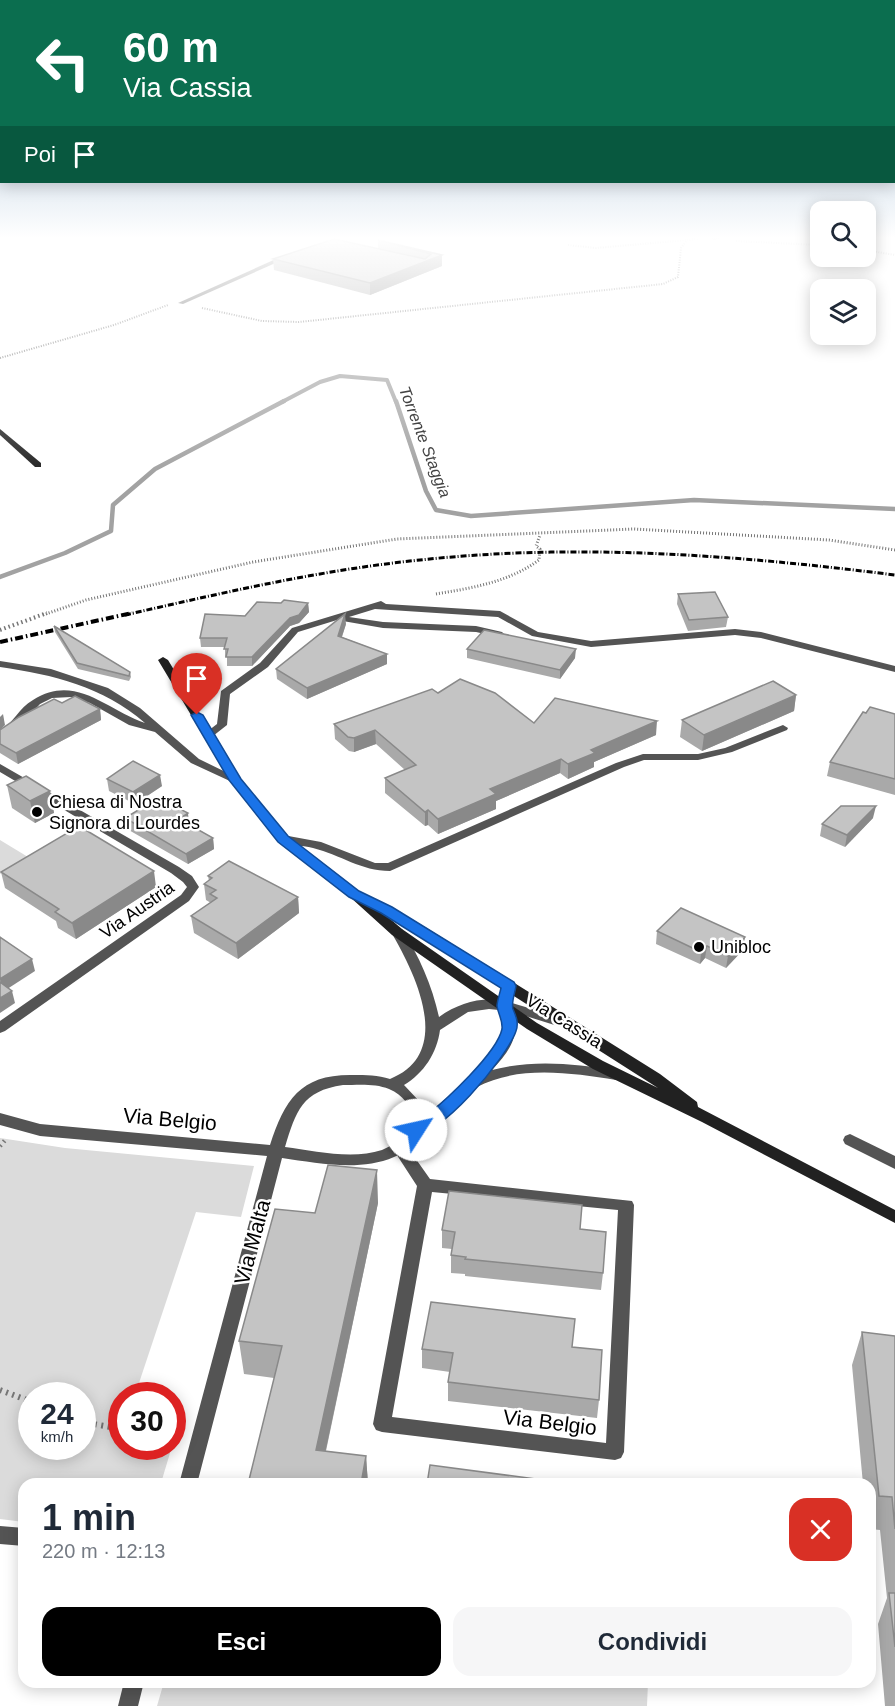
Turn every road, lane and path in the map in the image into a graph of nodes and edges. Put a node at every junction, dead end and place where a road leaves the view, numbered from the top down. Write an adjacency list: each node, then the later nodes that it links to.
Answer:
1 (137, 317): 4 (path)
2 (242, 317): 3 (path)
3 (351, 317)
4 (0, 358)
5 (0, 431): 6 (main road)
6 (38, 465)
7 (540, 535): 8 (path); 9 (path); 12 (path)
8 (895, 550)
9 (400, 601): 10 (street)
10 (373, 606): 11 (street); 18 (street)
11 (336, 618): 13 (street); 21 (street)
12 (0, 630)
13 (509, 636)
14 (519, 638): 15 (street)
15 (563, 648)
16 (163, 660): 21 (main road, Via Cassia)
17 (0, 664): 20 (street)
18 (895, 669)
19 (783, 728): 25 (street)
20 (161, 730): 22 (street); 24 (street)
21 (209, 734): 24 (main road, Via Cassia)
22 (0, 737)
23 (0, 767): 31 (street, Via Austria)
24 (236, 780): 25 (main road, Via Cassia)
25 (283, 839): 26 (main road, Via Cassia)
26 (354, 894): 27 (main road, Via Cassia); 28 (main road, Via Cassia)
27 (397, 932): 29 (main road, Via Cassia); 32 (street)
28 (509, 986): 29 (street); 30 (main road, Via Cassia)
29 (505, 1007): 30 (street); 32 (street); 33 (main road, Via Cassia); 35 (street)
30 (571, 1025): 36 (main road, Via Cassia)
31 (0, 1028)
32 (433, 1028): 34 (street)
33 (616, 1075): 35 (street); 36 (main road, Via Cassia)
34 (391, 1083): 38 (street); 41 (street, Via Malta)
35 (471, 1084): 38 (street)
36 (707, 1118): 44 (main road, Via Cassia)
37 (0, 1119): 41 (street, Via Belgio)
38 (416, 1130): 40 (street)
39 (850, 1140): 42 (street)
40 (400, 1149): 41 (street, Via Belgio); 43 (street)
41 (276, 1151): 47 (street, Via Malta)
42 (895, 1163)
43 (425, 1185): 43 (street, Via Belgio)
44 (895, 1217)
45 (0, 1390): 46 (path)
46 (18, 1397)
47 (190, 1478)
48 (0, 1534): 49 (street)
49 (18, 1536)
50 (132, 1688): 51 (street)
51 (128, 1706)

